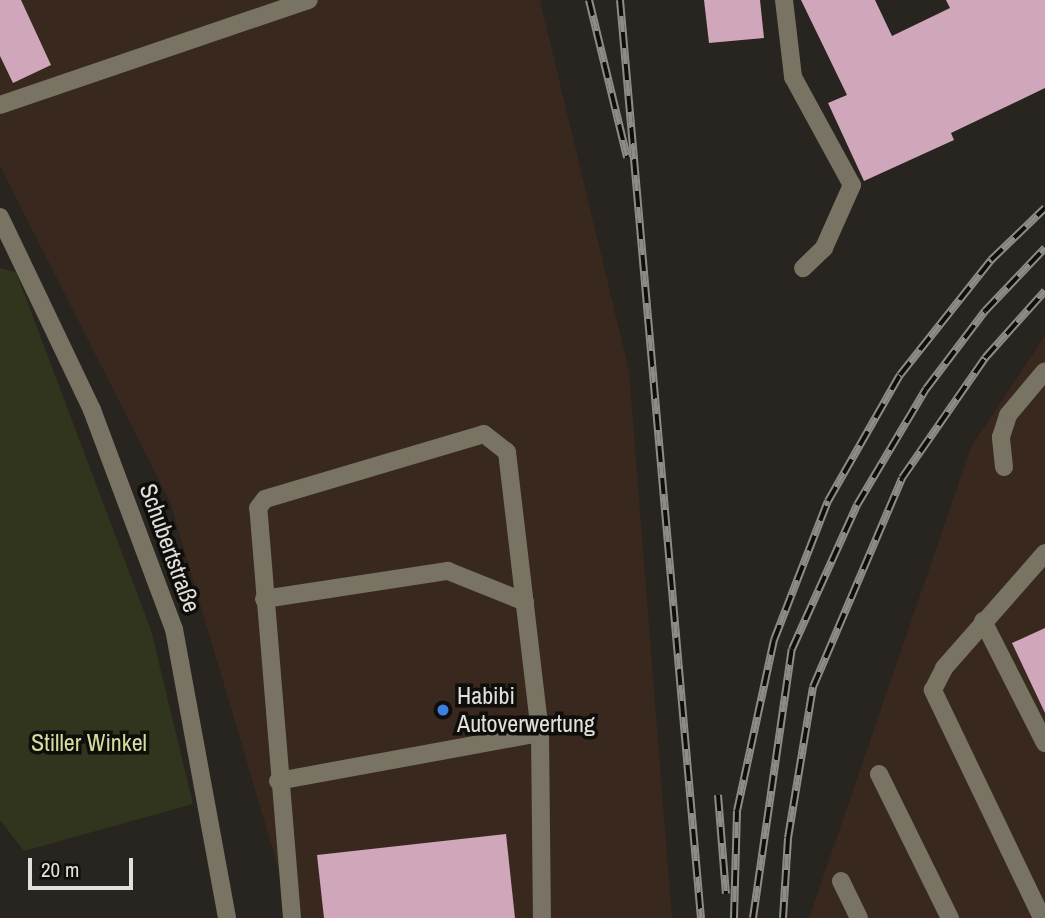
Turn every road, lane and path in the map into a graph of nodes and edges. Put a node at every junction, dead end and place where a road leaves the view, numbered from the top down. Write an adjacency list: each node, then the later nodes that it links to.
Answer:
1 (309, 0): 3 (street)
2 (784, 0): 5 (street)
3 (0, 105)
4 (0, 217): 17 (street, Schubertstraße)
5 (803, 268)
6 (1045, 371): 7 (street)
7 (1004, 467)
8 (1045, 553): 11 (street)
9 (264, 599): 10 (street); 10 (street); 15 (street)
10 (525, 602): 12 (street)
11 (983, 621): 13 (street); 22 (street)
12 (540, 733): 15 (street); 19 (street)
13 (1045, 743)
14 (879, 774): 21 (street)
15 (278, 782): 18 (street)
16 (841, 881): 20 (street)
17 (227, 918)
18 (292, 918)
19 (542, 918)
20 (859, 918)
21 (950, 918)
22 (1042, 918)

